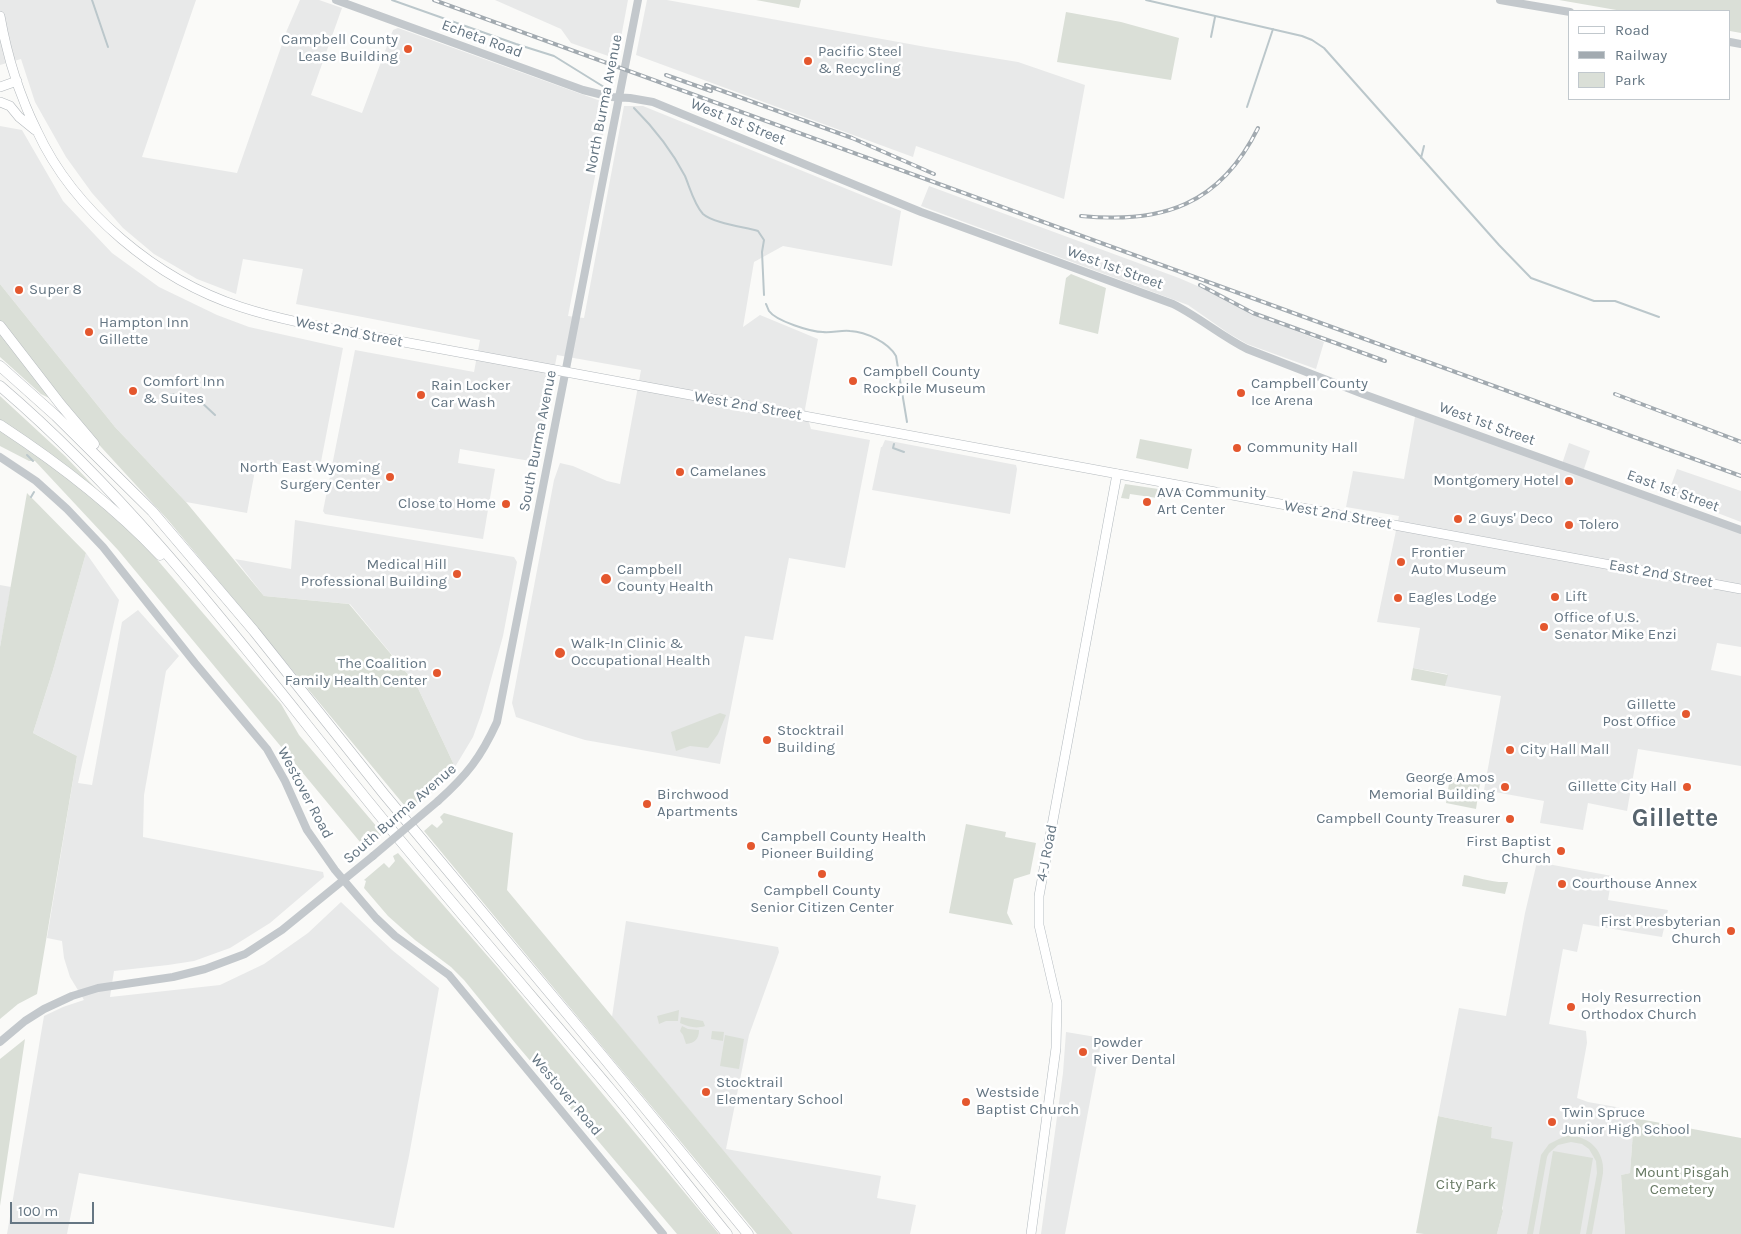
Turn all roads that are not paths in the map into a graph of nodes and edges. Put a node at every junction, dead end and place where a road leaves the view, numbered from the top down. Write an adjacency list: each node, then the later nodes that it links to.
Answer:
1 (336, 0): 8 (street, Echeta Road)
2 (638, 0): 8 (street, North Burma Avenue)
3 (1500, 0): 4 (street)
4 (1568, 12)
5 (0, 16): 6 (main road, West 2nd Street)
6 (17, 81): 7 (main road); 10 (main road, West 2nd Street)
7 (0, 87)
8 (620, 97): 11 (street, North Burma Avenue); 19 (street, West 1st Street)
9 (0, 102): 10 (main road)
10 (37, 132): 14 (main road, West 2nd Street)
11 (596, 214): 14 (street, South Burma Avenue)
12 (0, 326): 20 (highway)
13 (0, 366): 20 (highway)
14 (566, 372): 18 (main road, West 2nd Street); 25 (street, South Burma Avenue, bridge)
15 (0, 386): 24 (highway)
16 (0, 425): 24 (highway)
17 (0, 456): 25 (street, Westover Road)
18 (1117, 474): 22 (main road, West 2nd Street); 30 (main road, 4-J Road)
19 (1595, 477): 21 (street, East 1st Street)
20 (152, 511): 29 (highway)
21 (1741, 530)
22 (1580, 559): 23 (main road, East 2nd Street)
23 (1741, 589)
24 (231, 630): 28 (highway)
25 (344, 881): 26 (street, South Burma Avenue); 27 (street, Westover Road)
26 (0, 1042)
27 (663, 1234)
28 (727, 1234)
29 (748, 1234)
30 (1032, 1234)

